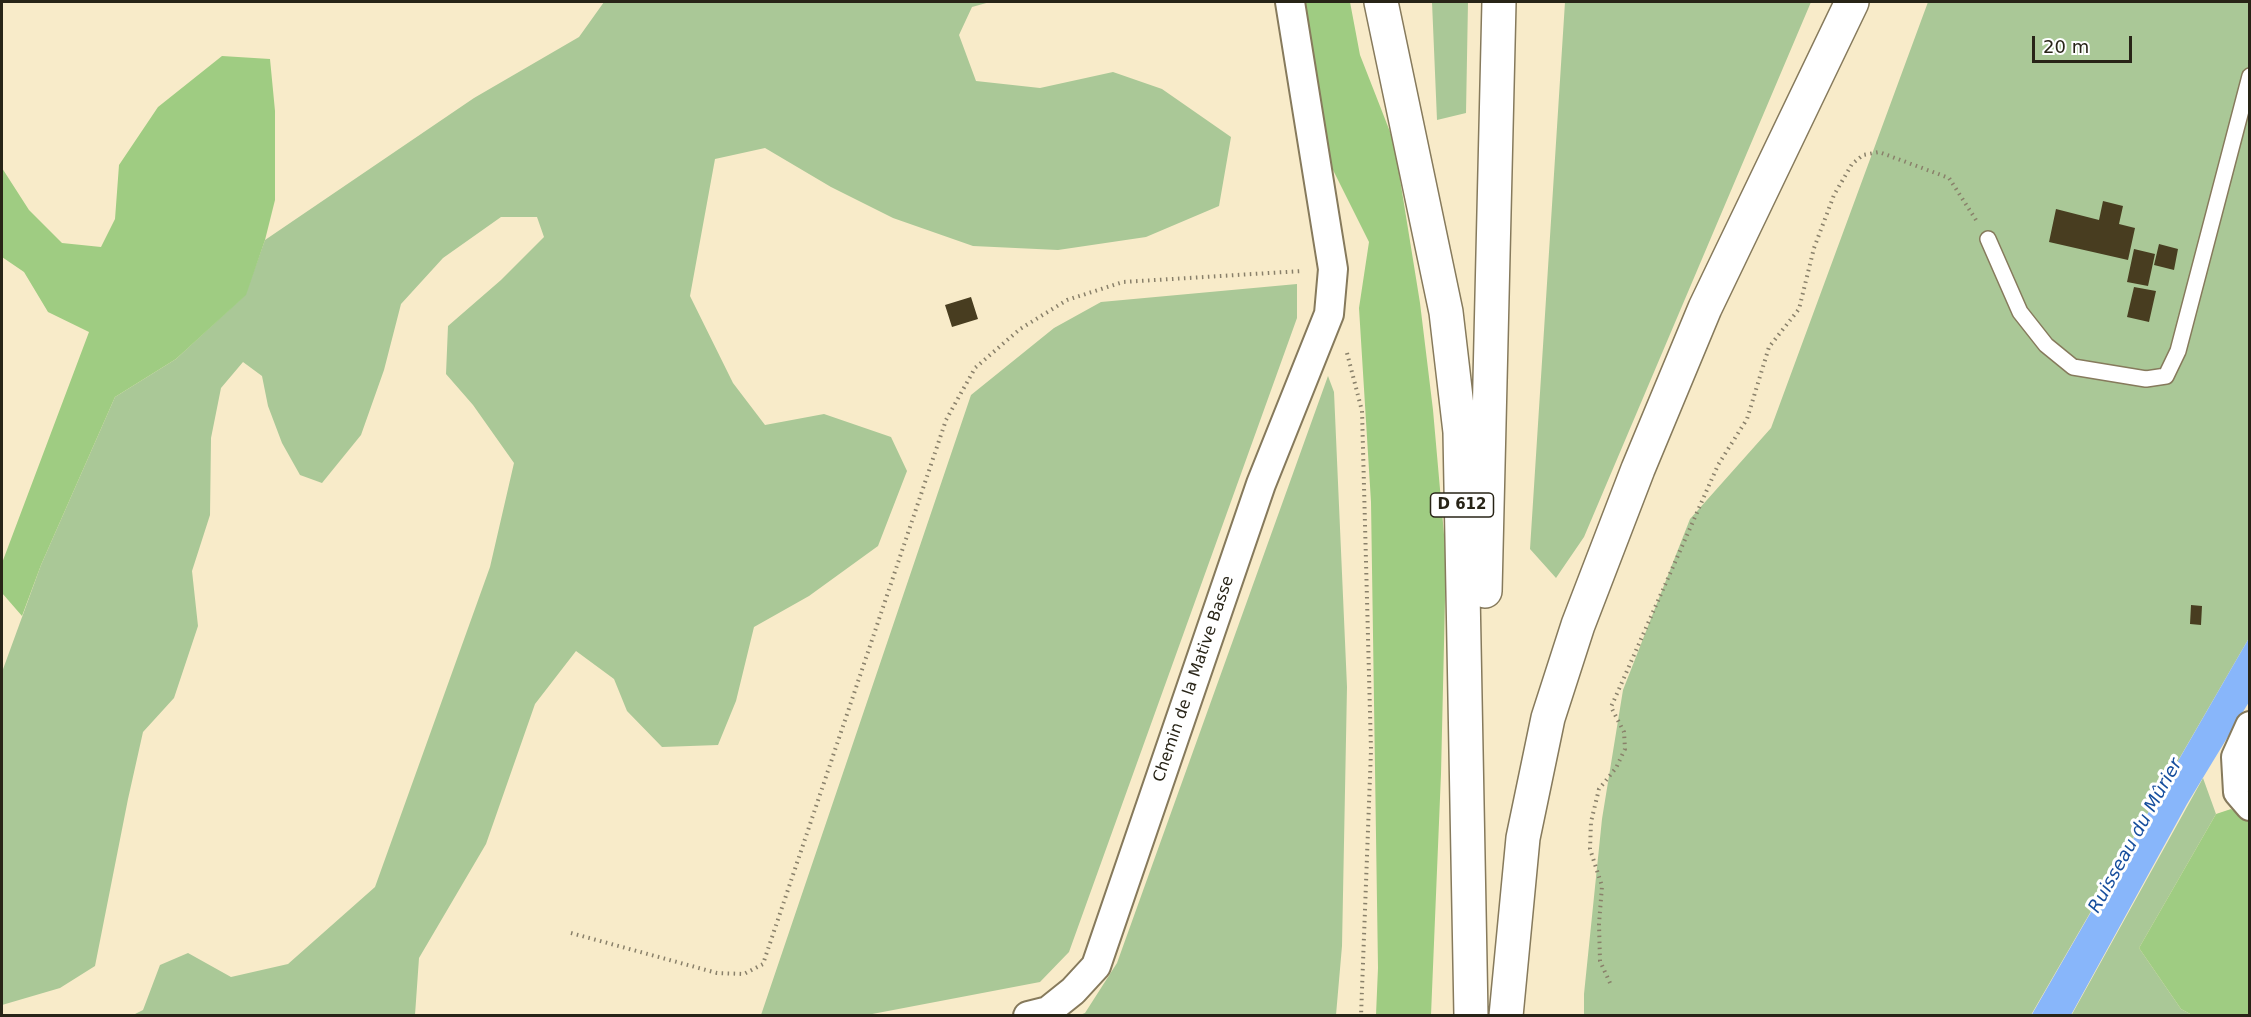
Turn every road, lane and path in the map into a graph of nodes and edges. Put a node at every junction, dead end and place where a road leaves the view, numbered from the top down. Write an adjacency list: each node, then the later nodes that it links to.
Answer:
1 (1290, 2): 7 (street, Chemin de la Mative Basse)
2 (1381, 2): 15 (highway, D 612)
3 (1499, 2): 16 (highway, D 612)
4 (1852, 2): 17 (highway)
5 (2250, 76): 6 (lane)
6 (1988, 239): 12 (path)
7 (1333, 269): 8 (street, Chemin de la Mative Basse); 11 (path)
8 (1329, 314): 13 (street, Chemin de la Mative Basse); 14 (path)
9 (2250, 726): 10 (street)
10 (2250, 806)
11 (571, 933)
12 (1610, 983)
13 (1028, 1016)
14 (1361, 1016)
15 (1472, 1016)
16 (1476, 1016)
17 (1506, 1016)

